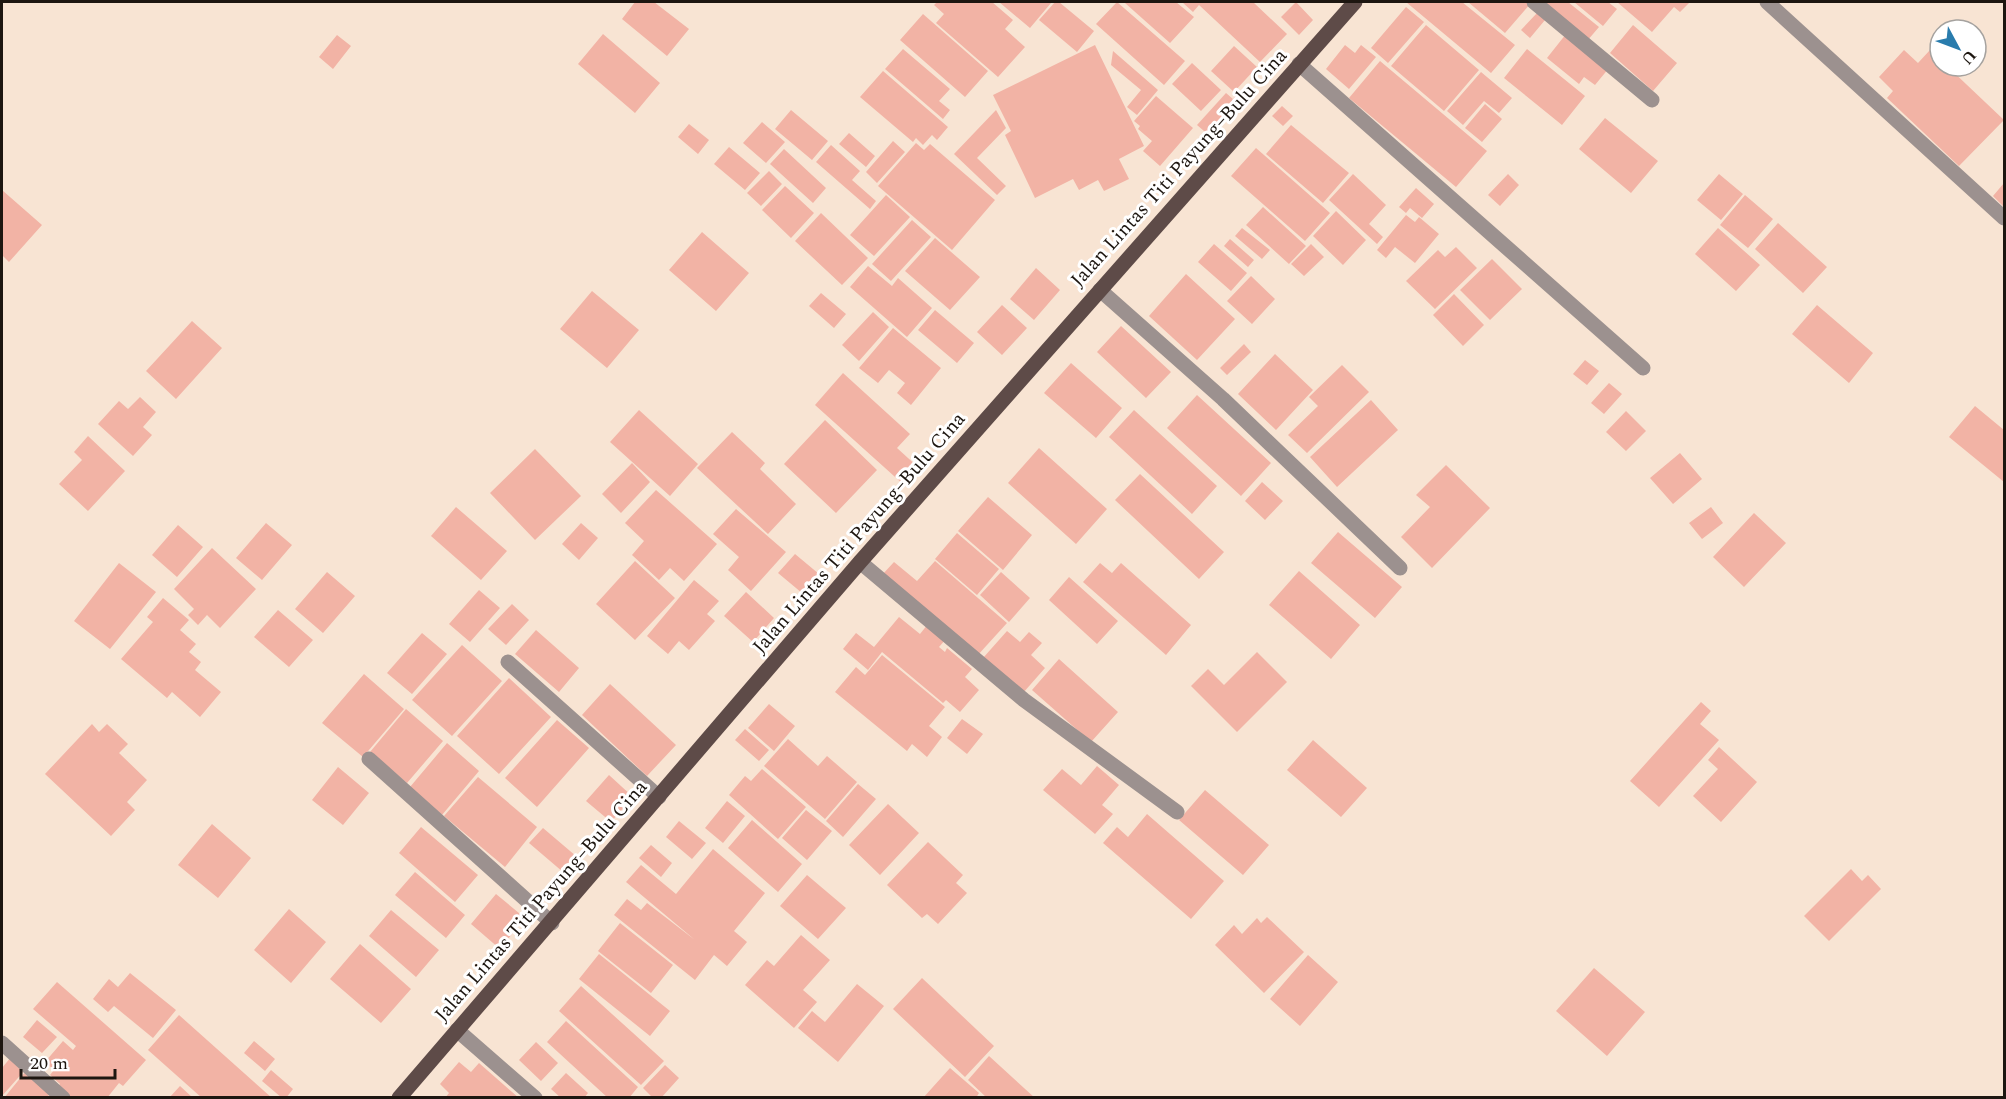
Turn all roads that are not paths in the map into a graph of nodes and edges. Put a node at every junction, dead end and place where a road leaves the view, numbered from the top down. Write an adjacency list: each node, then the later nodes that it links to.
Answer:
1 (1355, 2): 4 (main road, Jalan Lintas Titi Payung–Bulu Cina)
2 (1534, 2): 5 (street)
3 (1767, 2): 6 (street)
4 (1299, 64): 7 (main road, Jalan Lintas Titi Payung–Bulu Cina); 8 (street)
5 (1652, 100)
6 (2004, 218)
7 (1100, 290): 9 (main road, Jalan Lintas Titi Payung–Bulu Cina); 10 (street)
8 (1643, 368)
9 (860, 562): 13 (main road, Jalan Lintas Titi Payung–Bulu Cina); 14 (street)
10 (1400, 568)
11 (508, 662): 13 (street)
12 (369, 759): 15 (street)
13 (659, 797): 15 (main road, Jalan Lintas Titi Payung–Bulu Cina)
14 (1177, 812)
15 (552, 923): 16 (main road, Jalan Lintas Titi Payung–Bulu Cina)
16 (457, 1030): 19 (main road, Jalan Lintas Titi Payung–Bulu Cina); 20 (street)
17 (2, 1043): 18 (street)
18 (63, 1098)
19 (399, 1098)
20 (535, 1098)

